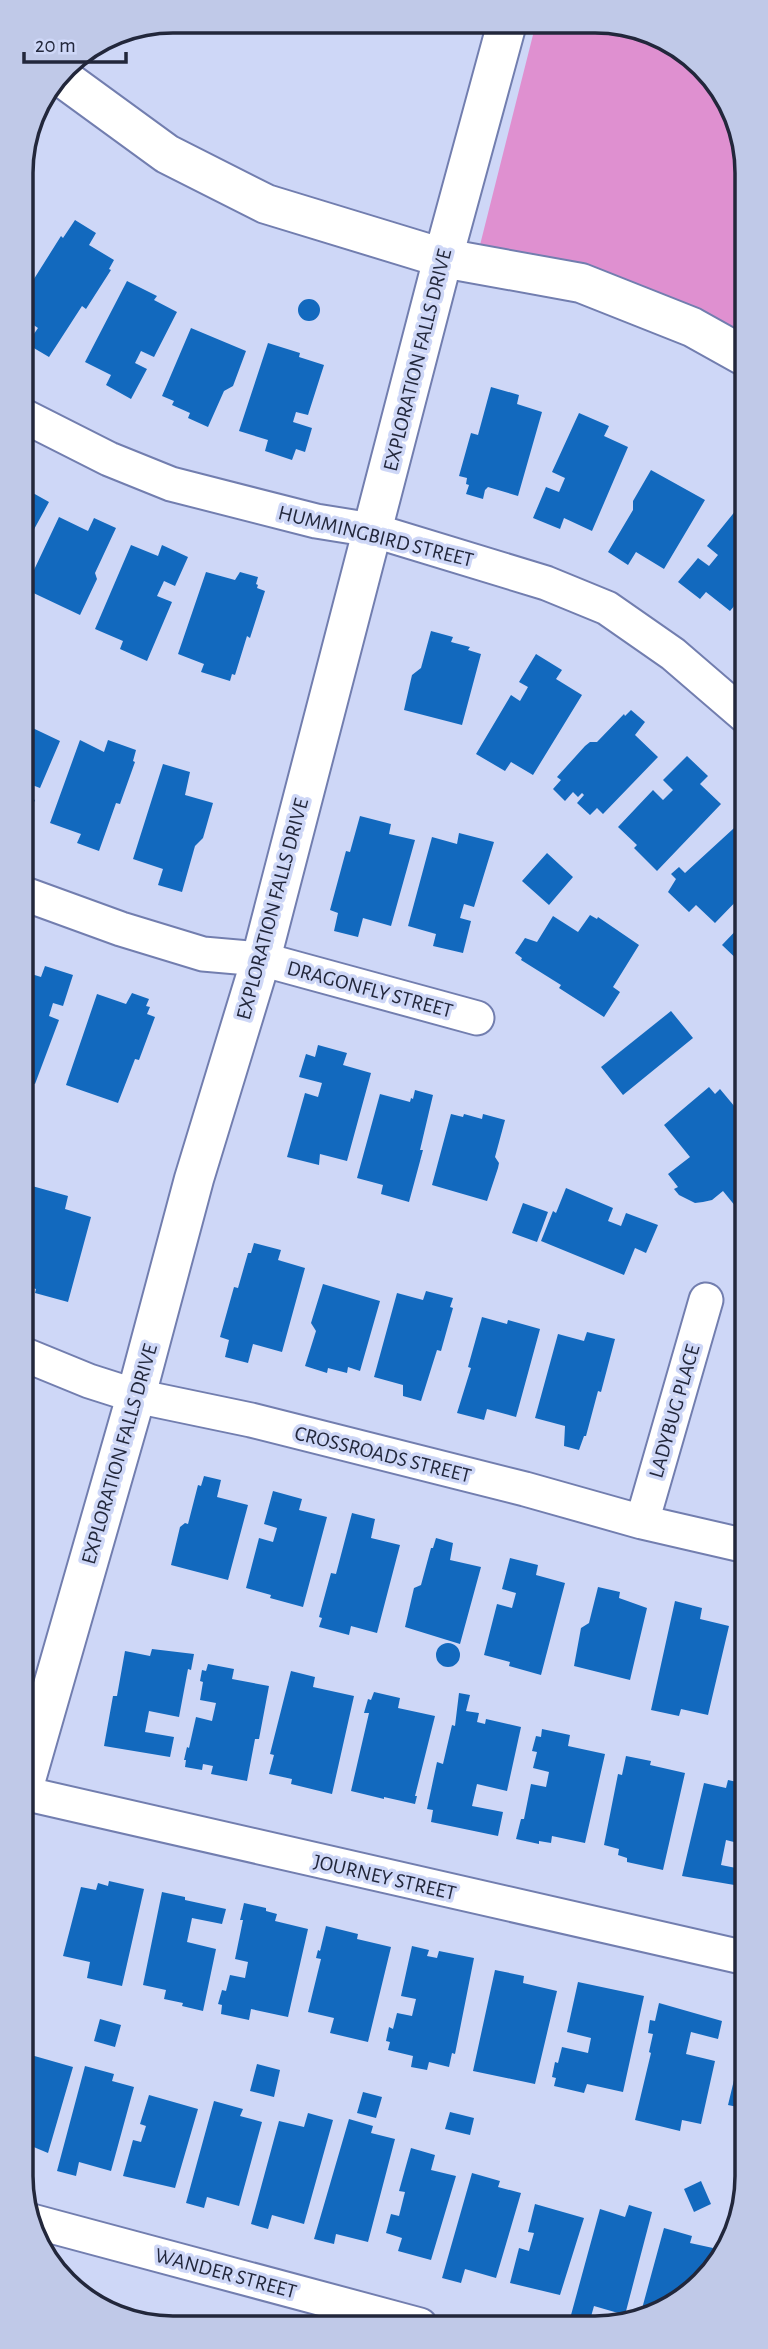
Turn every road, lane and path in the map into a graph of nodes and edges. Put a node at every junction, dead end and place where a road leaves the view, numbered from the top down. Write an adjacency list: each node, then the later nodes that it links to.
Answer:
1 (504, 33): 3 (street, EXPLORATION FALLS DRIVE)
2 (68, 82): 3 (street)
3 (443, 258): 4 (street); 6 (street, EXPLORATION FALLS DRIVE)
4 (735, 351)
5 (34, 421): 6 (street, HUMMINGBIRD STREET)
6 (372, 530): 7 (street, HUMMINGBIRD STREET); 9 (street, EXPLORATION FALLS DRIVE)
7 (735, 707)
8 (34, 897): 9 (street, DRAGONFLY STREET)
9 (261, 959): 10 (street, DRAGONFLY STREET); 13 (street, EXPLORATION FALLS DRIVE)
10 (477, 1018)
11 (706, 1300): 14 (street, LADYBUG PLACE)
12 (33, 1358): 13 (street, CROSSROADS STREET)
13 (136, 1396): 14 (street, CROSSROADS STREET); 16 (street, EXPLORATION FALLS DRIVE)
14 (642, 1522): 15 (street, CROSSROADS STREET)
15 (734, 1543)
16 (33, 1756)
17 (33, 1794): 18 (street, JOURNEY STREET)
18 (734, 1955)
19 (42, 2223): 20 (street, WANDER STREET)
20 (387, 2316)

